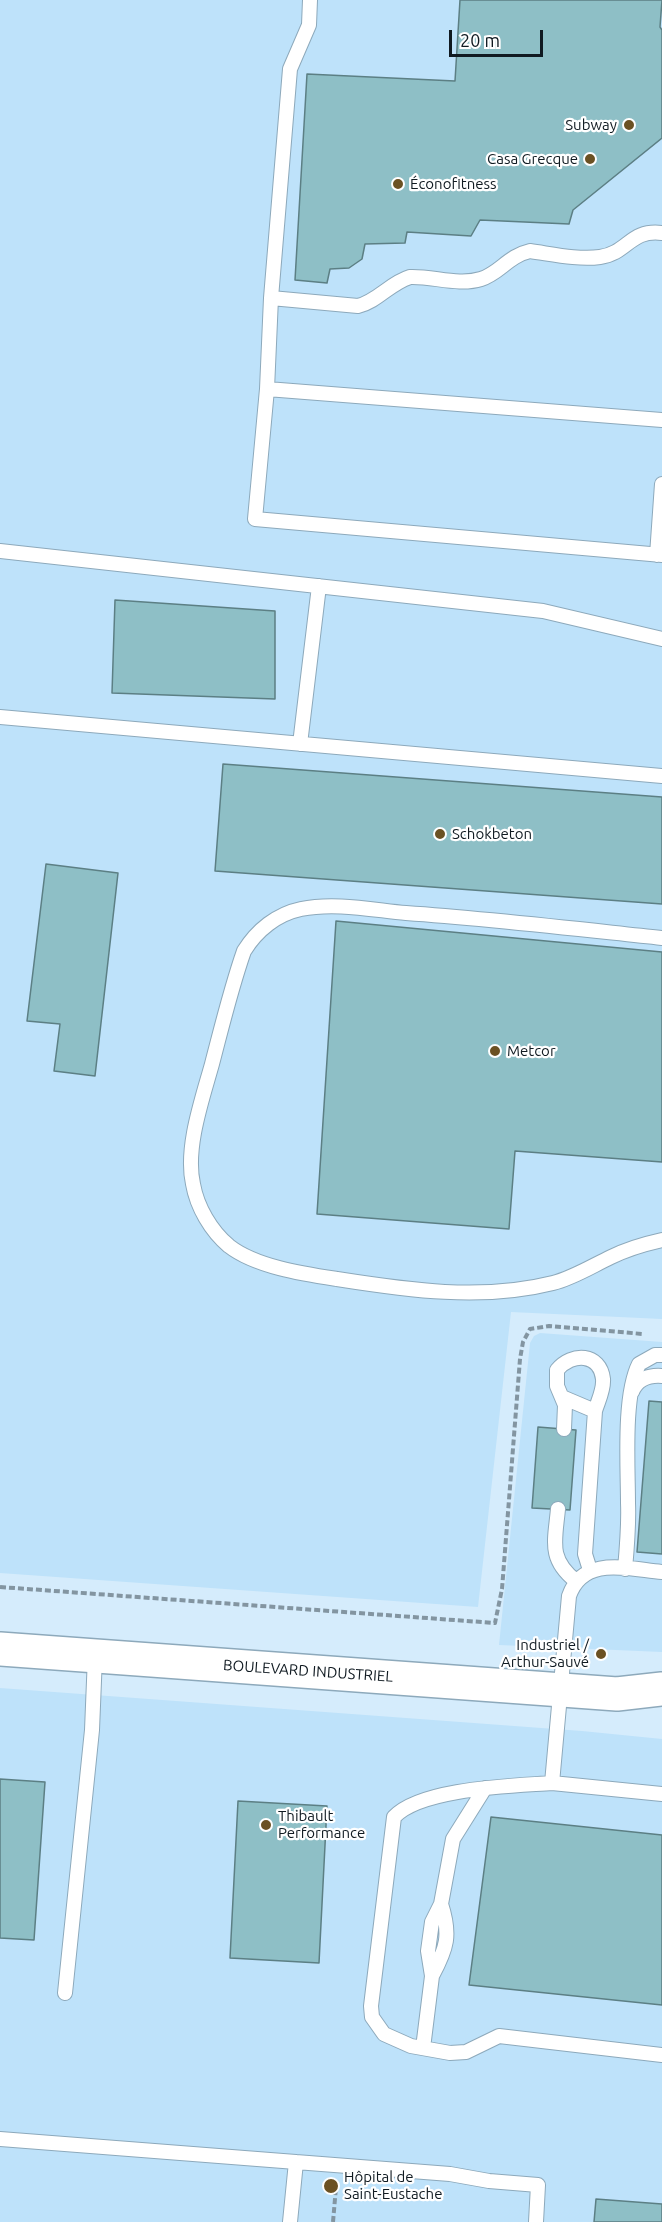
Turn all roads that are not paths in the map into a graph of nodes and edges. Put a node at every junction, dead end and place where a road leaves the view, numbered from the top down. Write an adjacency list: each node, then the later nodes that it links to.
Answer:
1 (310, 0): 3 (lane)
2 (662, 233): 3 (lane)
3 (271, 298): 4 (lane)
4 (267, 389): 5 (lane); 8 (lane)
5 (662, 420)
6 (662, 484): 8 (lane)
7 (0, 551): 9 (lane)
8 (660, 555)
9 (319, 586): 10 (lane); 12 (lane)
10 (662, 639)
11 (0, 717): 12 (lane)
12 (300, 744): 13 (lane)
13 (662, 776)
14 (662, 938): 15 (lane)
15 (662, 1240)
16 (662, 1355): 18 (lane)
17 (662, 1376): 18 (lane)
18 (631, 1396): 23 (lane)
19 (562, 1397): 20 (lane); 20 (lane); 21 (lane)
20 (595, 1411): 24 (lane)
21 (564, 1429)
22 (558, 1509): 26 (lane)
23 (626, 1569): 24 (lane); 25 (lane)
24 (590, 1570): 26 (lane)
25 (662, 1572)
26 (576, 1581): 30 (lane)
27 (0, 1648): 28 (street, BOULEVARD INDUSTRIEL)
28 (94, 1656): 30 (street, BOULEVARD INDUSTRIEL); 36 (lane)
29 (662, 1689): 31 (street, BOULEVARD INDUSTRIEL)
30 (561, 1690): 31 (street, BOULEVARD INDUSTRIEL); 33 (lane)
31 (617, 1694): 32 (street, BOULEVARD INDUSTRIEL)
32 (662, 1706)
33 (552, 1783): 34 (lane); 35 (lane)
34 (485, 1788): 37 (lane); 37 (lane)
35 (662, 1794)
36 (65, 1993)
37 (423, 2048): 38 (lane)
38 (662, 2055)
39 (0, 2139): 40 (lane)
40 (296, 2162): 41 (lane); 42 (lane)
41 (290, 2222)
42 (536, 2222)

